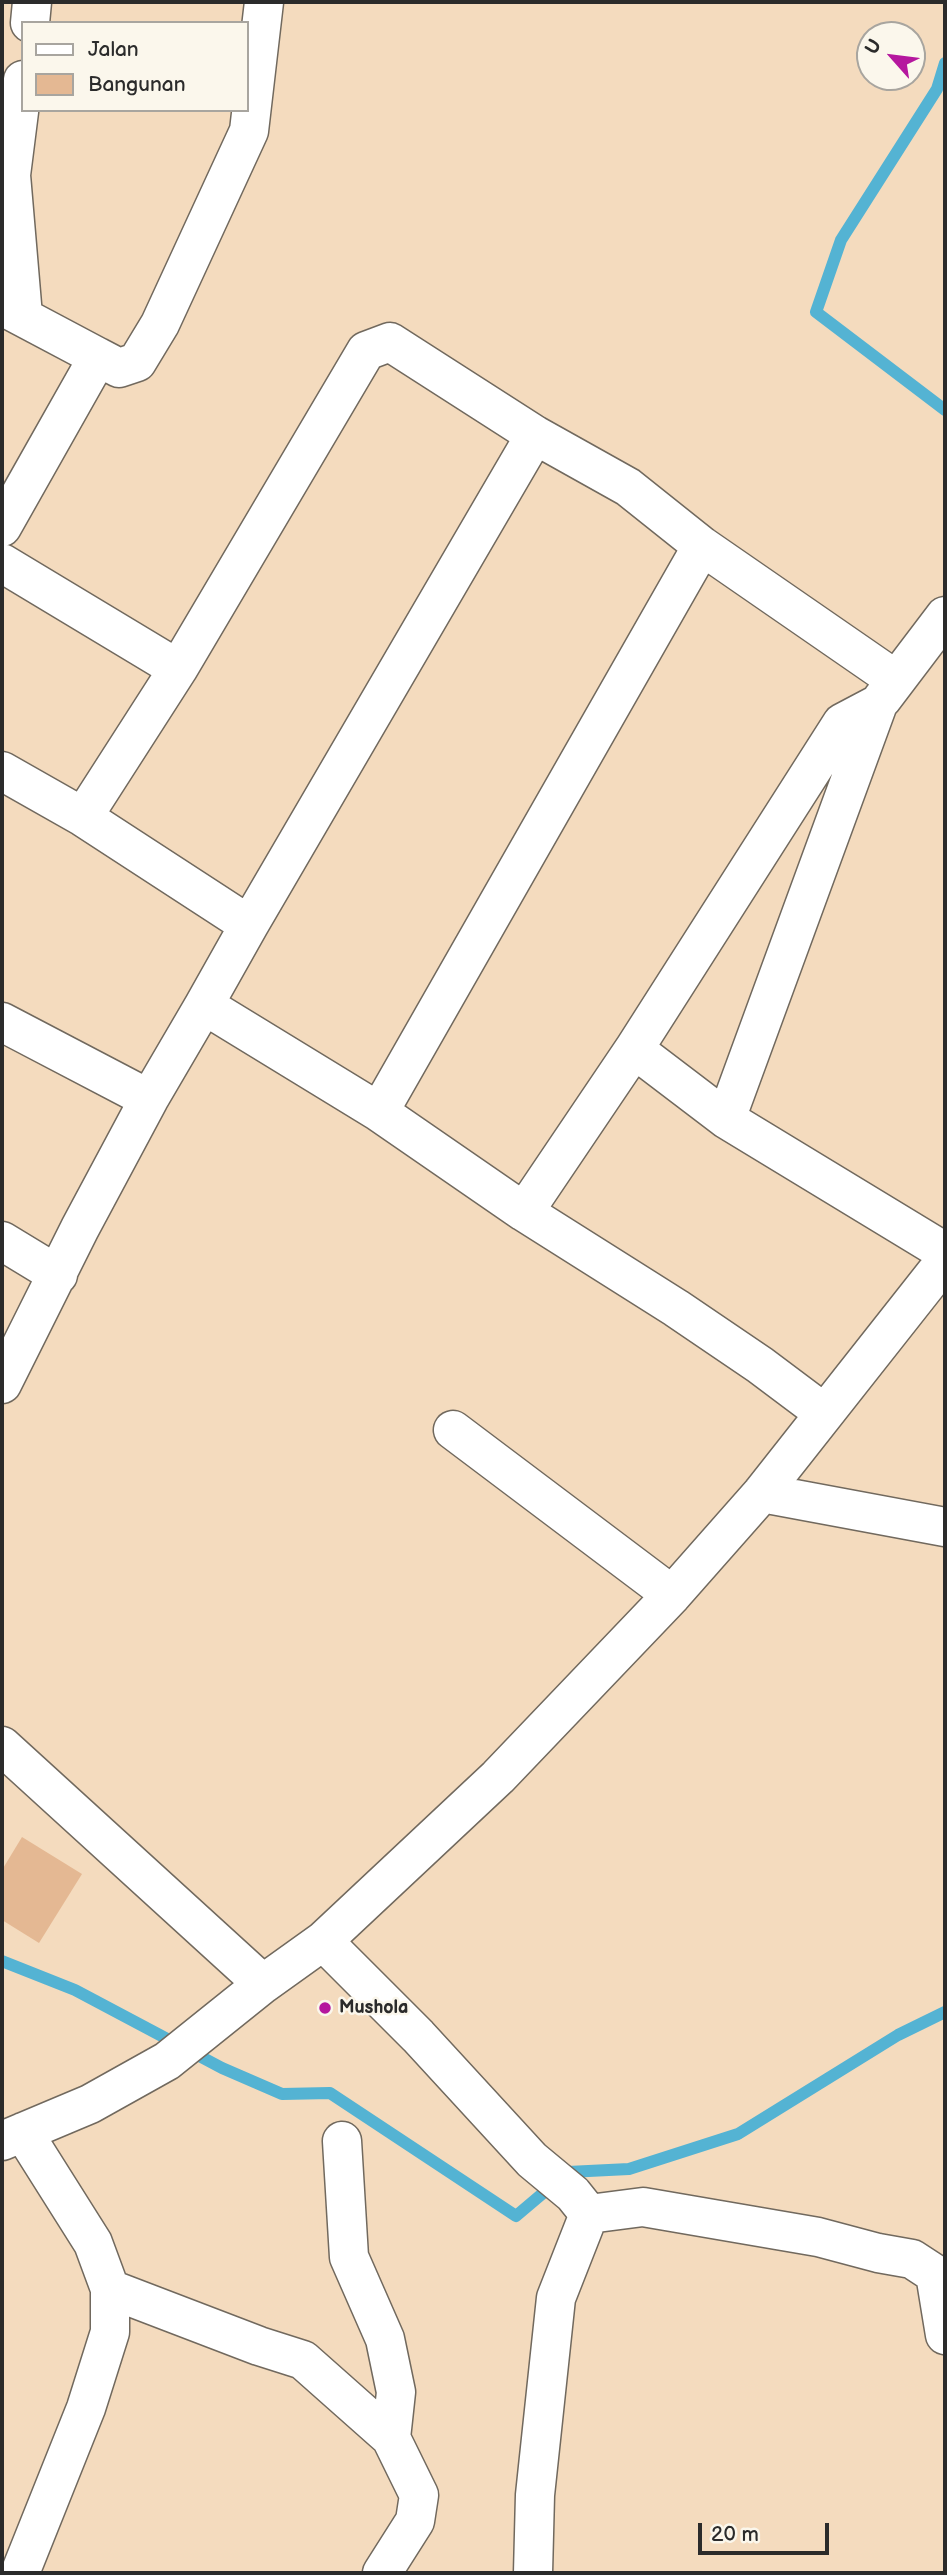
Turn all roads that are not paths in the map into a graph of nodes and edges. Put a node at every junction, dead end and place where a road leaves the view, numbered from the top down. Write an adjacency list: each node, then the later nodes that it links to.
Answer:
1 (32, 2): 3 (street)
2 (264, 2): 6 (street)
3 (30, 21)
4 (21, 96): 5 (street)
5 (12, 311): 6 (street)
6 (98, 357): 8 (street)
7 (535, 435): 9 (street); 12 (street); 16 (street)
8 (2, 527)
9 (702, 546): 13 (street); 21 (street)
10 (2, 562): 12 (street)
11 (945, 616): 13 (street)
12 (178, 669): 15 (street)
13 (887, 692): 19 (street); 22 (street)
14 (2, 771): 15 (street)
15 (83, 817): 16 (street)
16 (249, 925): 17 (street)
17 (204, 1005): 20 (street); 21 (street)
18 (2, 1022): 20 (street)
19 (634, 1049): 22 (street); 23 (street)
20 (149, 1099): 27 (street)
21 (379, 1112): 23 (street)
22 (726, 1119): 25 (street)
23 (524, 1212): 29 (street)
24 (2, 1241): 27 (street)
25 (945, 1252)
26 (945, 1261): 29 (street)
27 (58, 1275): 28 (street)
28 (2, 1384)
29 (824, 1413): 31 (street)
30 (453, 1430): 33 (street)
31 (762, 1493): 32 (street); 33 (street)
32 (945, 1527)
33 (672, 1595): 35 (street)
34 (2, 1746): 36 (street)
35 (323, 1941): 36 (street); 39 (street)
36 (263, 1984): 37 (street)
37 (13, 2136): 41 (street)
38 (342, 2141): 43 (street)
39 (581, 2204): 40 (street); 46 (street)
40 (940, 2272): 42 (street)
41 (110, 2289): 43 (street); 44 (street)
42 (945, 2335)
43 (391, 2438): 45 (street)
44 (20, 2573)
45 (382, 2573)
46 (533, 2573)

